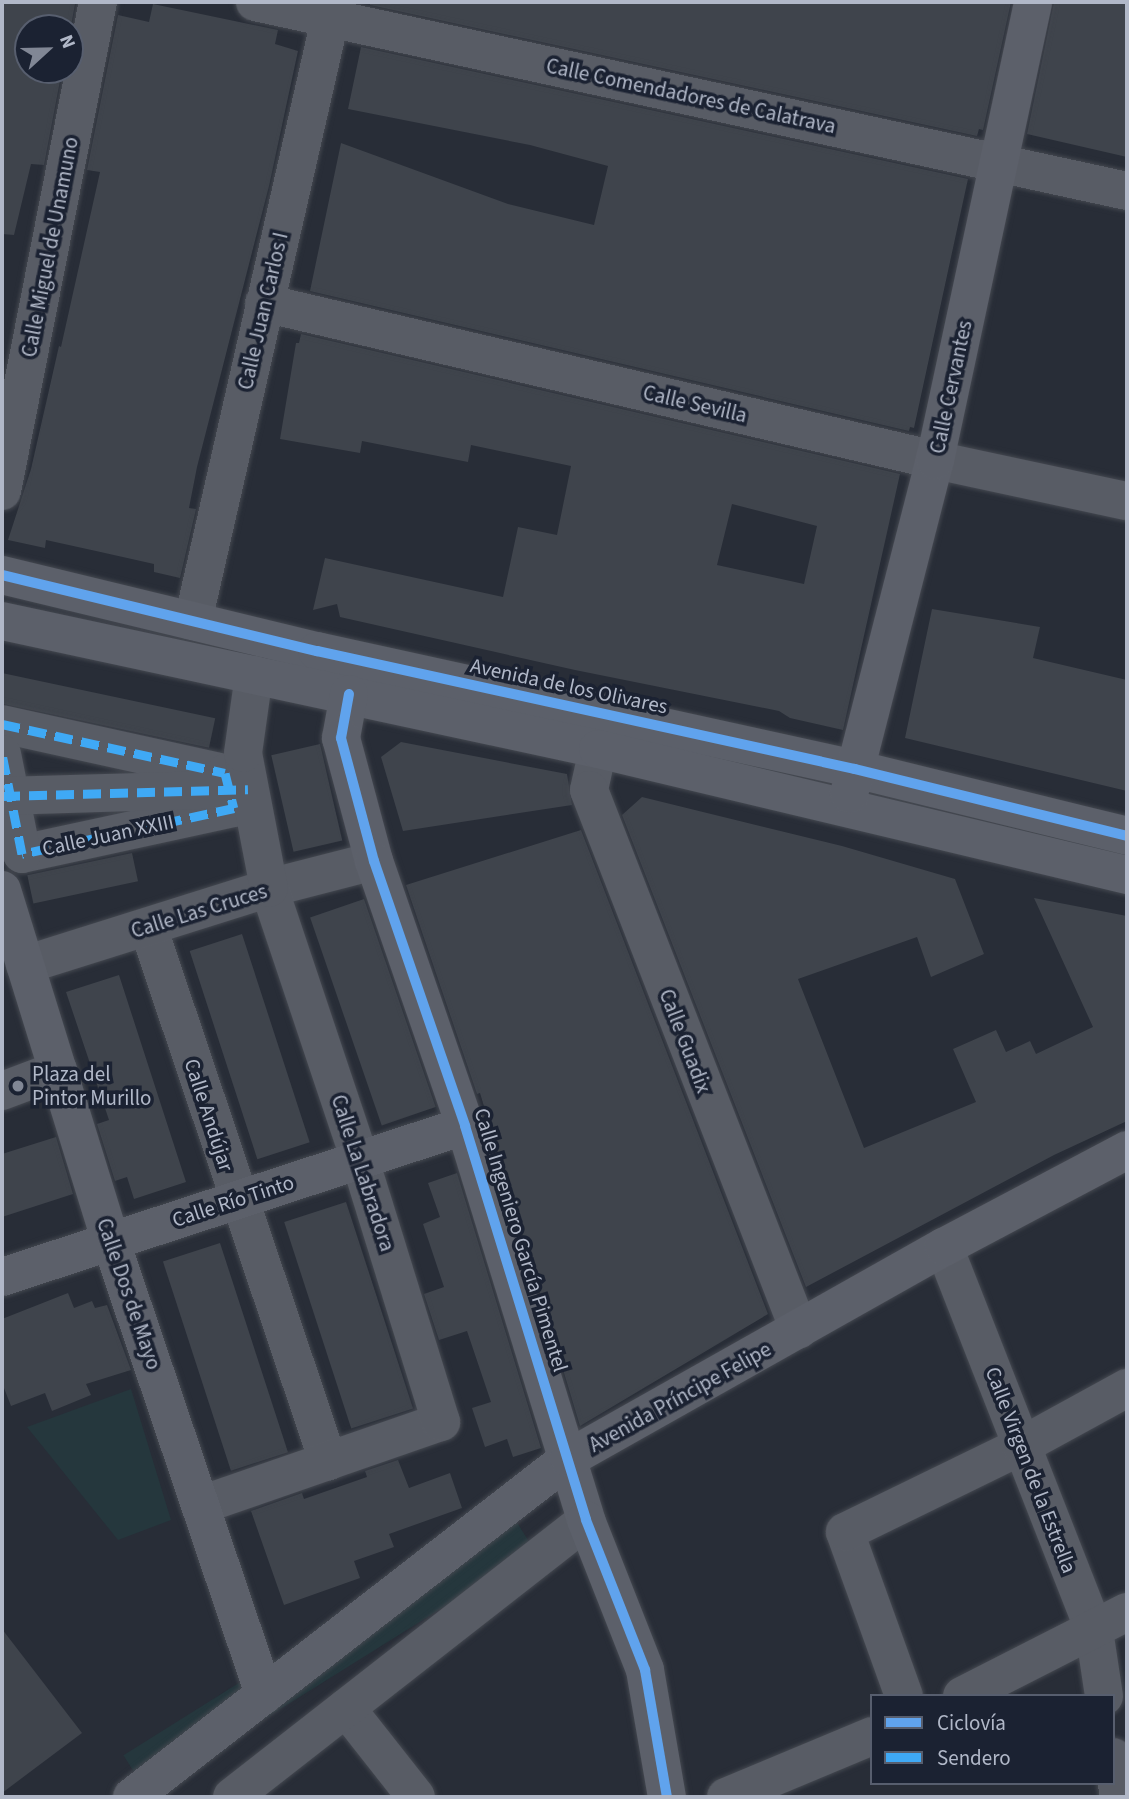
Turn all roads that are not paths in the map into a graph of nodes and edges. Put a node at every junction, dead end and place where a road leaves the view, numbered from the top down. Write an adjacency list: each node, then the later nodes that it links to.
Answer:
1 (98, 2): 9 (street, Calle Miguel de Unamuno)
2 (255, 2): 4 (street, Calle Comendadores de Calatrava)
3 (1033, 2): 5 (street, Calle Cervantes)
4 (332, 10): 5 (street, Calle Comendadores de Calatrava); 7 (street, Calle Juan Carlos I)
5 (999, 163): 6 (street, Calle Comendadores de Calatrava); 8 (street, Calle Cervantes)
6 (1127, 191)
7 (264, 303): 8 (street, Calle Sevilla); 13 (street, Calle Juan Carlos I)
8 (935, 460): 10 (street, Calle Sevilla); 19 (street, Calle Cervantes)
9 (2, 491)
10 (1127, 500)
11 (2, 575): 13 (street, Avenida de los Olivares)
12 (2, 621): 14 (street)
13 (193, 621): 19 (street, Avenida de los Olivares)
14 (254, 676): 15 (street); 20 (street, Calle La Labradora)
15 (349, 694): 17 (street); 24 (street, Calle Ingeniero García Pimentel)
16 (2, 724): 20 (street)
17 (598, 749): 22 (street); 39 (street, Calle Guadix)
18 (2, 754): 21 (street, Calle Juan XXIII)
19 (855, 769): 22 (street); 23 (street, Avenida de los Olivares)
20 (239, 789): 21 (street, Calle Juan XXIII); 21 (street, Calle Juan XXIII); 26 (street, Calle La Labradora)
21 (6, 796)
22 (846, 807): 25 (street)
23 (1127, 836)
24 (374, 862): 26 (street, Calle Las Cruces); 32 (street, Calle Ingeniero García Pimentel)
25 (1127, 875)
26 (269, 888): 28 (street, Calle Las Cruces); 34 (street, Calle La Labradora)
27 (2, 890): 29 (street, Calle Dos de Mayo)
28 (148, 927): 29 (street, Calle Las Cruces); 35 (street, Calle Andújar)
29 (24, 965): 30 (street, Calle Dos de Mayo)
30 (58, 1070): 31 (street); 36 (street, Calle Dos de Mayo)
31 (2, 1091)
32 (465, 1126): 34 (street, Calle Río Tinto); 42 (street, Calle Ingeniero García Pimentel)
33 (1127, 1150): 37 (street, Avenida Príncipe Felipe)
34 (360, 1160): 35 (street, Calle Río Tinto); 43 (street, Calle La Labradora)
35 (237, 1199): 36 (street, Calle Río Tinto); 43 (street, Calle Andújar)
36 (111, 1242): 38 (street, Calle Río Tinto); 44 (street, Calle Dos de Mayo)
37 (944, 1247): 39 (street, Avenida Príncipe Felipe); 41 (street, Calle Virgen de la Estrella)
38 (2, 1277)
39 (799, 1330): 42 (street, Avenida Príncipe Felipe)
40 (1127, 1388): 41 (street)
41 (1021, 1446): 47 (street, Calle Virgen de la Estrella); 48 (street)
42 (569, 1458): 45 (street, Calle Ingeniero García Pimentel); 51 (street, Avenida Príncipe Felipe)
43 (328, 1461): 44 (street, Calle La Labradora)
44 (201, 1505): 51 (street, Calle Dos de Mayo)
45 (586, 1520): 52 (street); 58 (street, Calle Ingeniero García Pimentel)
46 (1127, 1612): 47 (street)
47 (1094, 1630): 49 (street); 50 (street, Calle Virgen de la Estrella)
48 (903, 1694)
49 (966, 1694)
50 (1104, 1694)
51 (264, 1695): 55 (street, Avenida Príncipe Felipe)
52 (346, 1708): 56 (street); 57 (street)
53 (870, 1736): 59 (street)
54 (1115, 1770): 60 (street)
55 (132, 1797)
56 (232, 1797)
57 (416, 1797)
58 (667, 1797)
59 (726, 1797)
60 (1119, 1797)

